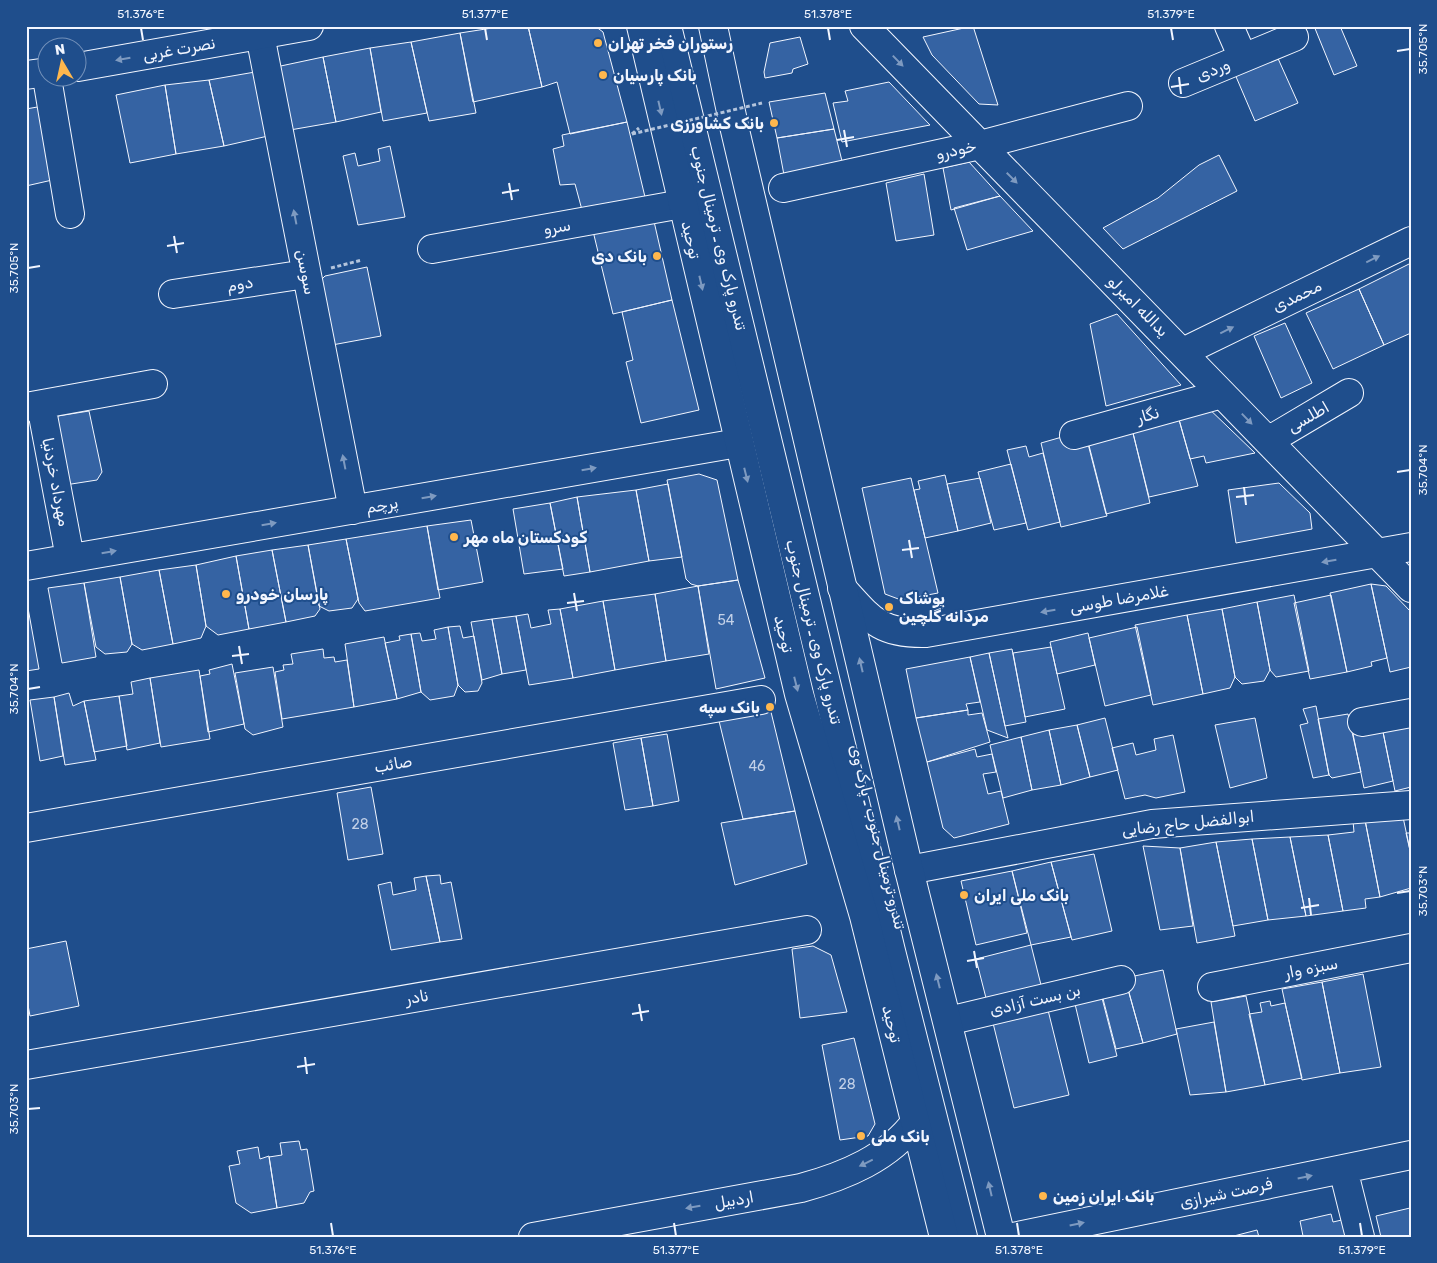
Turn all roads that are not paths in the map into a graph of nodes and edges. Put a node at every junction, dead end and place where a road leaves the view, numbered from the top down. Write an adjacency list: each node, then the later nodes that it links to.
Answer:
1 (309, 26): 9 (street, نصرت غربی)
2 (641, 26): 19 (street, توحید, one-way to 19)
3 (668, 26): 57 (street, تندرو پارک وی ـ ترمینال جنوب)
4 (686, 26): 58 (street, تندرو ترمینال جنوب ـ پارک وی)
5 (713, 26): 11 (street)
6 (720, 26): 11 (street)
7 (864, 26): 17 (street, یدالله امیرلو, one-way to 17)
8 (1229, 26): 12 (street, وردی)
9 (260, 35): 13 (street, نصرت غربی, one-way to 13); 23 (street, سوسن, one-way to 9)
10 (1294, 37): 12 (street, وردی)
11 (720, 56): 38 (street)
12 (1243, 58): 14 (street, وردی)
13 (88, 64)
14 (1183, 83)
15 (43, 88): 20 (street)
16 (1128, 106): 17 (street, خودرو)
17 (980, 145): 18 (street, خودرو); 25 (street, یدالله امیرلو, one-way to 25)
18 (783, 188)
19 (682, 204): 22 (street, سرو); 32 (street, توحید, one-way to 32)
20 (70, 214)
21 (1411, 241): 25 (street, محمدی, one-way to 21)
22 (432, 250)
23 (306, 274): 24 (street, دوم); 33 (street, سوسن, one-way to 23)
24 (173, 294)
25 (1183, 352): 28 (street, یدالله امیرلو)
26 (153, 384): 29 (street, مهرداد خردنیا)
27 (1349, 393): 31 (street, اطلسی)
28 (1222, 394): 30 (street, نگار); 31 (street, یدالله امیرلو, one-way to 31)
29 (34, 406): 36 (street, مهرداد خردنیا)
30 (1074, 435)
31 (1268, 441): 35 (street, یدالله امیرلو)
32 (738, 443): 33 (street, پرچم, one-way to 32); 52 (street, توحید, one-way to 52)
33 (353, 510): 36 (street, پرچم, one-way to 33)
34 (1411, 547): 35 (street, غلامرضا طوسی)
35 (1377, 553): 38 (street, غلامرضا طوسی, one-way to 38); 39 (street, یدالله امیرلو)
36 (70, 558): 37 (street, پرچم)
37 (26, 566)
38 (842, 588): 45 (street, one-way to 38)
39 (1411, 588)
40 (761, 700): 44 (street, صائب)
41 (1411, 713): 42 (street)
42 (1362, 722)
43 (1411, 805): 45 (street, ابوالفضل حاج رضایی)
44 (26, 828)
45 (909, 870): 50 (street, one-way to 45)
46 (807, 930): 51 (street, نادر)
47 (1411, 948): 49 (street, سبزه‌ وار)
48 (1121, 980): 50 (street, بن بست آزادی)
49 (1212, 987)
50 (948, 1021): 59 (street, one-way to 50)
51 (26, 1065)
52 (916, 1120): 55 (street, اردبیل, one-way to 55); 56 (street, توحید)
53 (1411, 1155): 54 (street, فرصت شیرازی)
54 (1343, 1169): 60 (street, فرصت شیرازی, one-way to 54); 61 (street)
55 (533, 1237)
56 (944, 1237)
57 (964, 1237)
58 (980, 1237)
59 (1001, 1237)
60 (1012, 1237)
61 (1360, 1237)

